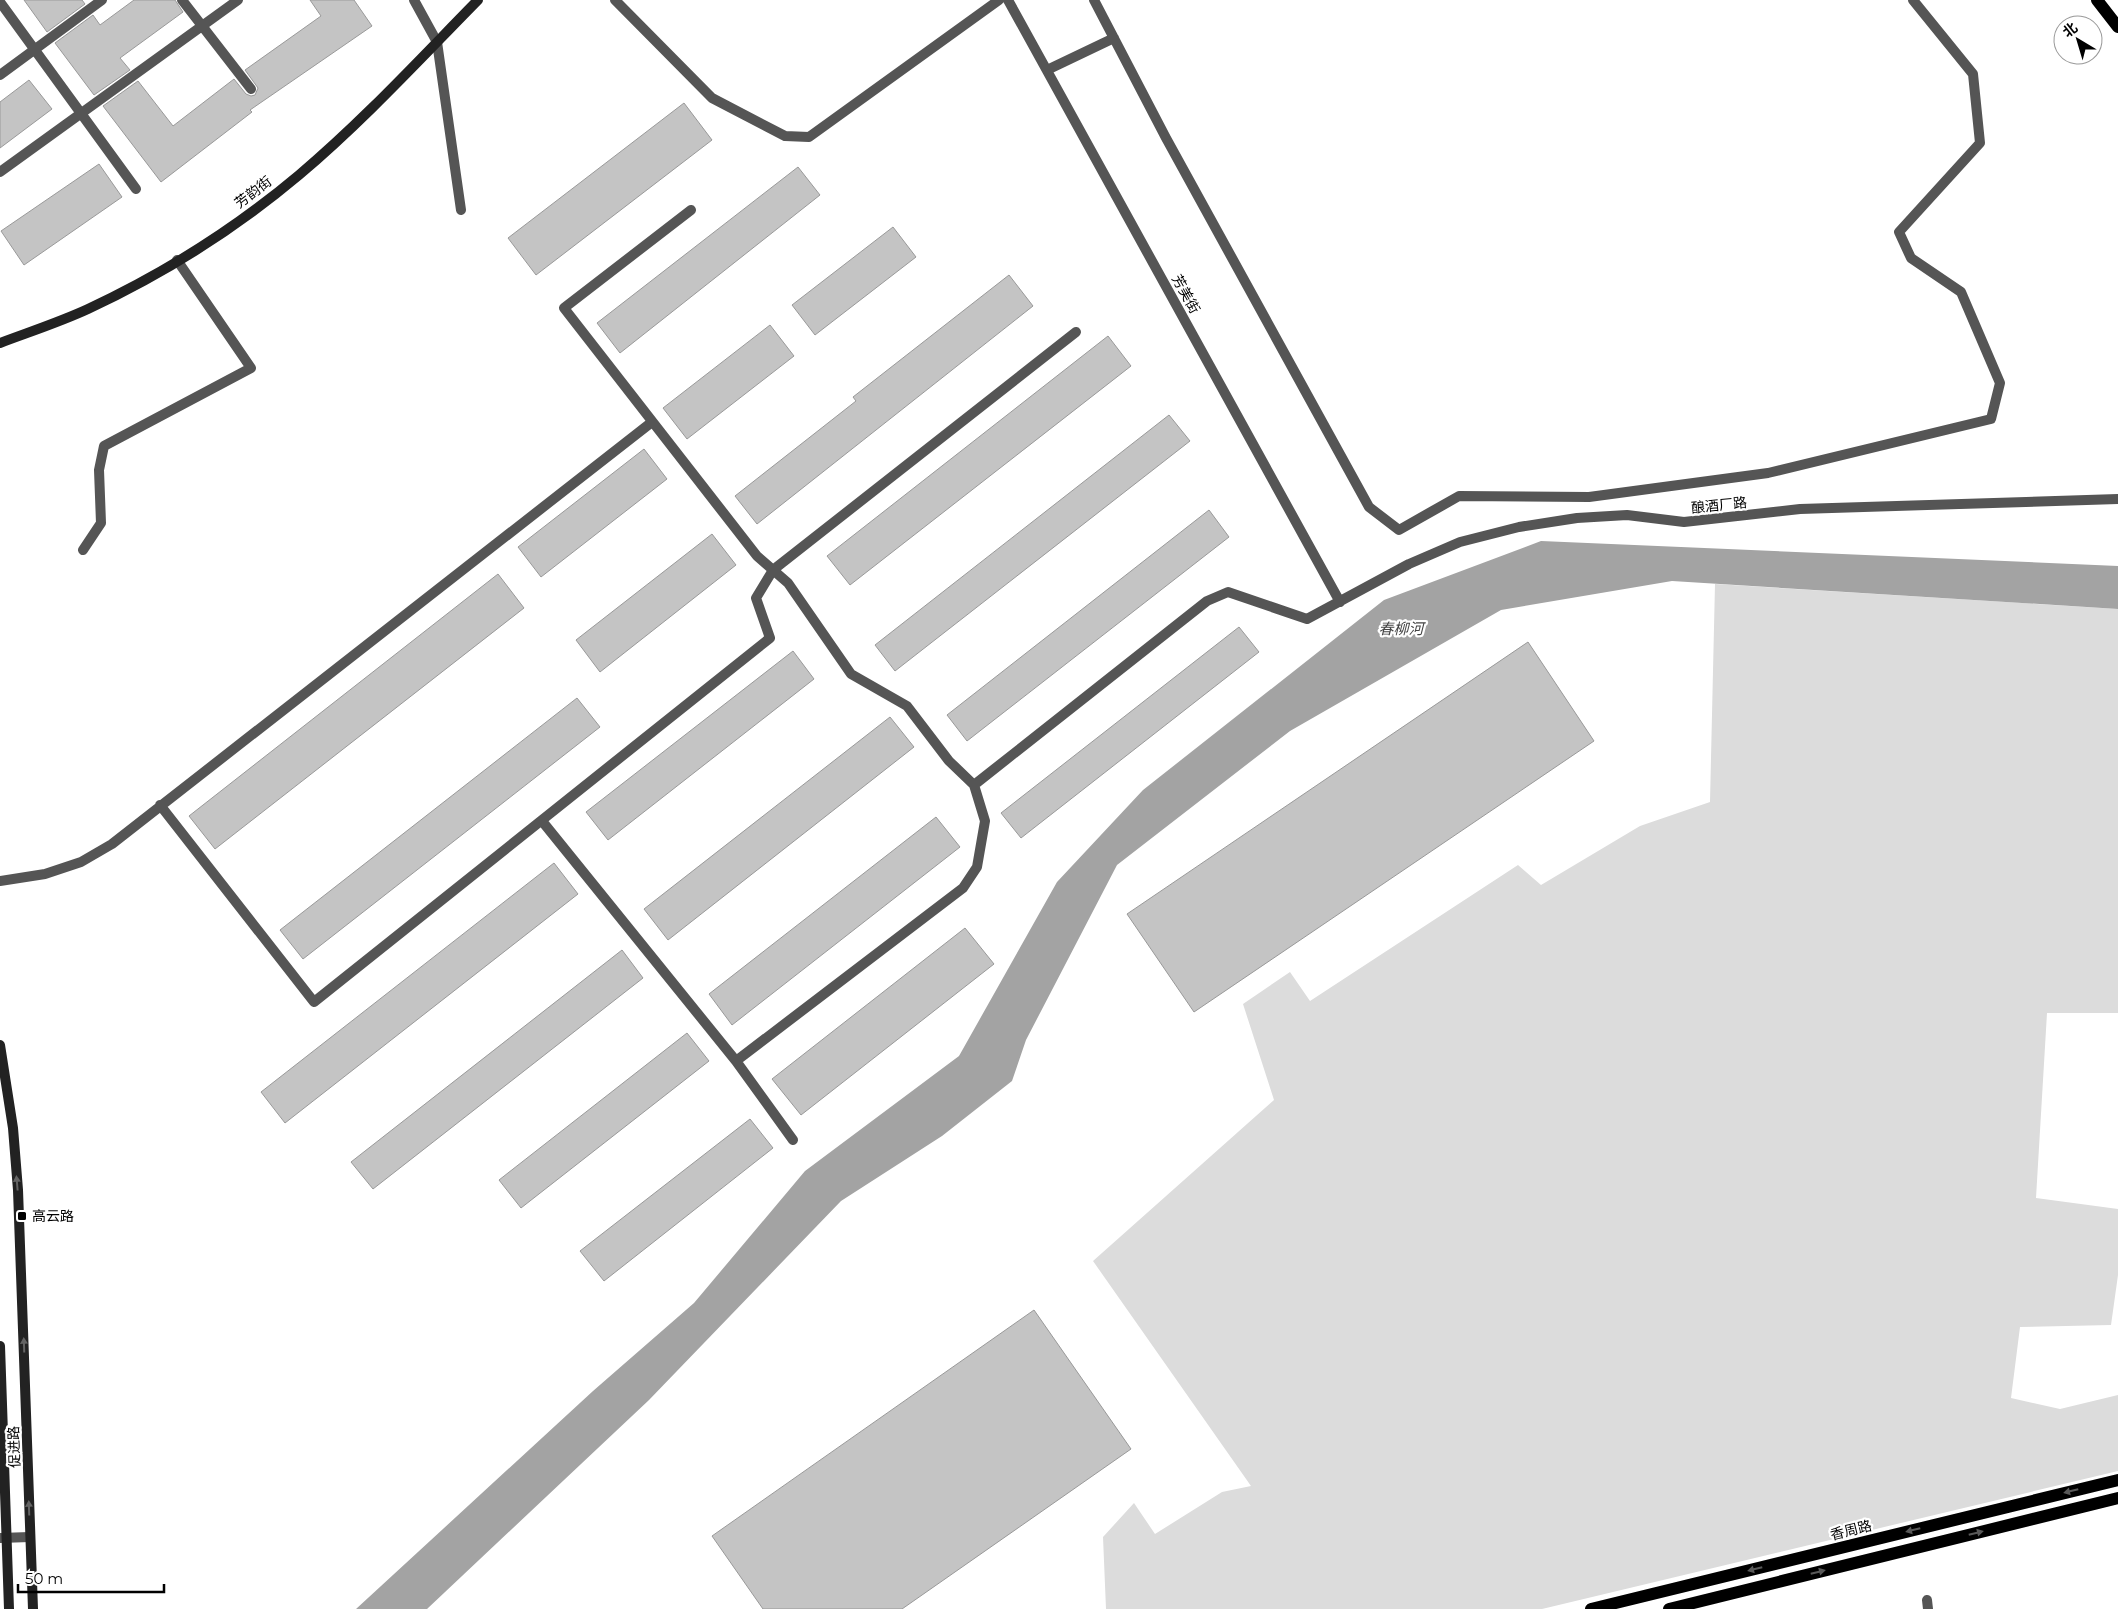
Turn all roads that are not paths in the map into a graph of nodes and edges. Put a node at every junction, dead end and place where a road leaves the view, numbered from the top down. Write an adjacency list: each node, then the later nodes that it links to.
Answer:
1 (102, 0): 17 (street)
2 (182, 0): 13 (street)
3 (238, 0): 13 (street)
4 (414, 0): 16 (street)
5 (478, 0): 16 (main road, 芳韵街)
6 (615, 0): 7 (street)
7 (1000, 0)
8 (1008, 0): 18 (street, 芳美街)
9 (1094, 0): 15 (street)
10 (1913, 0): 15 (street)
11 (2097, 0): 14 (main road)
12 (0, 2): 17 (street)
13 (202, 26): 20 (street); 21 (street)
14 (2118, 27)
15 (1114, 38): 18 (street)
16 (437, 42): 24 (street); 26 (main road, 芳韵街)
17 (34, 49): 19 (street); 21 (street)
18 (1047, 70): 33 (street, 芳美街)
19 (0, 75)
20 (251, 89)
21 (81, 114): 22 (street); 23 (street)
22 (0, 172)
23 (136, 189)
24 (461, 210)
25 (691, 210): 29 (street)
26 (177, 260): 28 (main road, 芳韵街); 31 (street)
27 (1076, 332): 32 (street)
28 (0, 343)
29 (652, 422): 32 (street); 35 (street)
30 (2118, 499): 33 (street, 酿酒厂路)
31 (83, 550)
32 (774, 570): 34 (street); 36 (street)
33 (1340, 602): 34 (street, 酿酒厂路)
34 (974, 785): 39 (street)
35 (160, 805): 36 (street); 37 (street)
36 (542, 821): 39 (street)
37 (0, 881)
38 (0, 1045): 46 (main road, 促进路, one-way to 38)
39 (736, 1061): 40 (street)
40 (793, 1140)
41 (0, 1346): 47 (main road, 促进路)
42 (2115, 1479): 50 (main road, 香周路, one-way to 50)
43 (2118, 1498): 44 (main road)
44 (2104, 1501): 45 (main road); 51 (main road, one-way to 44)
45 (2118, 1502)
46 (30, 1537): 47 (street); 49 (main road, 促进路)
47 (3, 1538): 48 (main road, 促进路)
48 (9, 1609)
49 (33, 1609)
50 (1590, 1609)
51 (1669, 1609)

